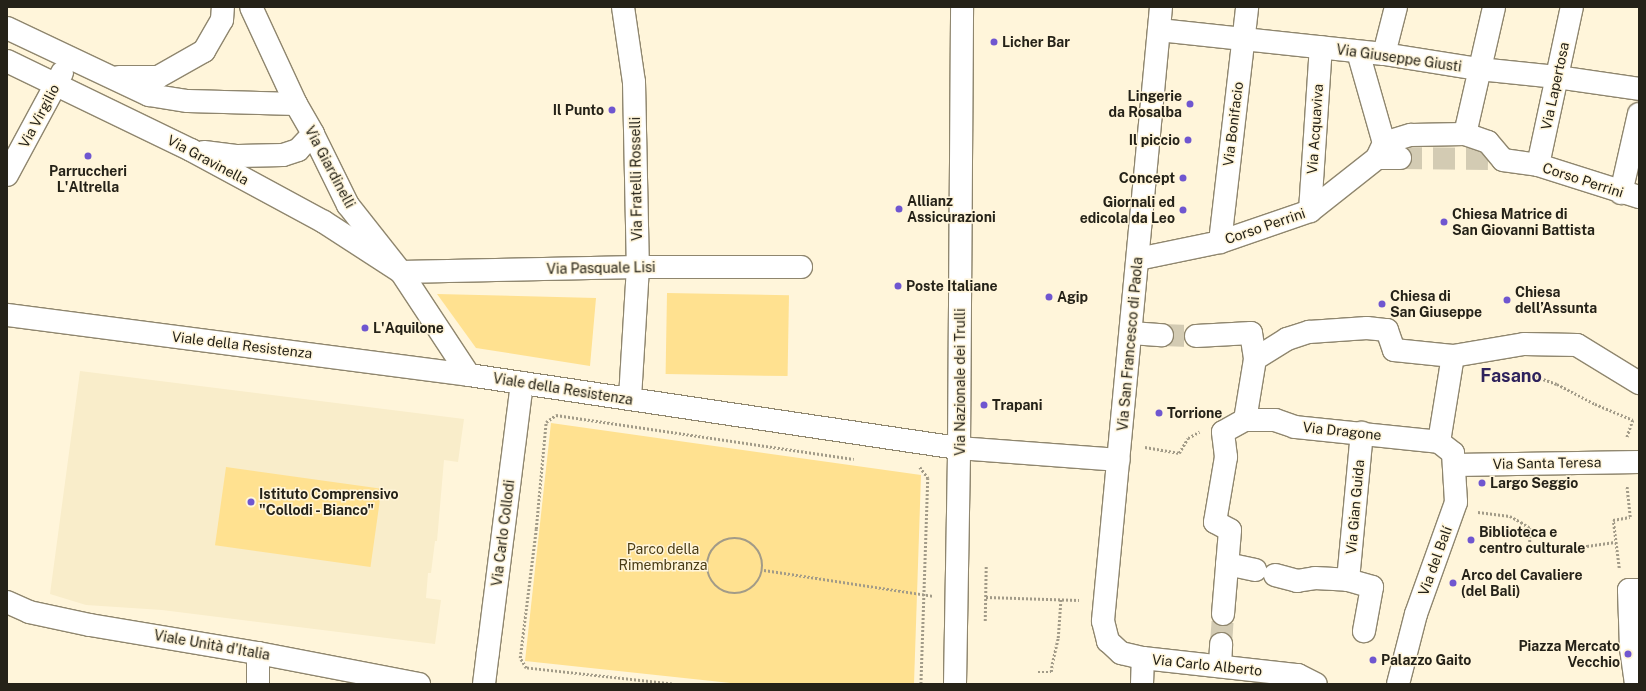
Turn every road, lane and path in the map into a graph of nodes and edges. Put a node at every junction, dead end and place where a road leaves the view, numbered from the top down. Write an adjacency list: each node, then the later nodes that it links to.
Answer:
1 (223, 7): 19 (street)
2 (251, 7): 23 (street, Via Giardinelli)
3 (623, 7): 36 (street, Via Fratelli Rosselli)
4 (962, 7): 54 (street, Via Nazionale dei Trulli)
5 (1161, 7): 11 (street, Via San Francesco di Paola)
6 (1247, 7): 12 (street, Via Bonifacio)
7 (1396, 7): 15 (street)
8 (1494, 7): 18 (street)
9 (1572, 7): 20 (street, Via Lapertosa)
10 (7, 28): 16 (street)
11 (1159, 30): 12 (street, Via Giuseppe Giusti); 35 (street, Via San Francesco di Paola)
12 (1243, 39): 13 (street, Via Giuseppe Giusti); 34 (street, Via Bonifacio)
13 (1321, 47): 14 (street, Via Giuseppe Giusti); 33 (street, Via Acquaviva)
14 (1358, 52): 15 (street, Via Giuseppe Giusti); 28 (street)
15 (1384, 54): 18 (street, Via Giuseppe Giusti)
16 (70, 58): 19 (street); 21 (street, Via Virgilio)
17 (7, 61): 21 (street, Via Gravinella)
18 (1479, 69): 20 (street, Via Giuseppe Giusti); 26 (street)
19 (109, 76): 23 (street)
20 (1557, 77): 22 (street, Via Giuseppe Giusti); 30 (street, Via Lapertosa)
21 (56, 85): 27 (street, Via Gravinella); 31 (street, Via Virgilio)
22 (1639, 89)
23 (296, 104): 25 (street, Via Giardinelli)
24 (1639, 114): 32 (street)
25 (313, 134): 27 (street); 38 (street, Via Giardinelli)
26 (1465, 134): 28 (street, Corso Perrini); 30 (street, Corso Perrini)
27 (191, 150): 38 (street, Via Gravinella)
28 (1380, 151): 29 (street); 33 (street, Corso Perrini)
29 (1400, 158)
30 (1538, 165): 32 (street, Corso Perrini)
31 (8, 171)
32 (1630, 195)
33 (1310, 211): 34 (street, Corso Perrini)
34 (1220, 242): 35 (street, Corso Perrini)
35 (1138, 259): 40 (street, Via San Francesco di Paola)
36 (638, 267): 37 (street, Via Pasquale Lisi); 38 (street, Via Pasquale Lisi); 49 (street, Via Fratelli Rosselli)
37 (801, 267)
38 (401, 272): 46 (street, Via Giardinelli)
39 (7, 315): 46 (street, Viale della Resistenza)
40 (1131, 333): 41 (street); 57 (street, Via San Francesco di Paola)
41 (1162, 334)
42 (1196, 336): 45 (street)
43 (1524, 344): 44 (street); 48 (street); 58 (path)
44 (1453, 356): 45 (street); 52 (street)
45 (1256, 358): 50 (street)
46 (469, 375): 47 (street, Viale della Resistenza)
47 (522, 383): 49 (street, Viale della Resistenza); 83 (street, Via Carlo Collodi)
48 (1639, 383)
49 (630, 399): 54 (street, Viale della Resistenza)
50 (1245, 420): 51 (street, Via Dragone); 63 (street)
51 (1362, 433): 52 (street, Via Dragone); 66 (street, Via Gian Guida)
52 (1439, 442): 59 (street, Via del Balí)
53 (1142, 446): 55 (path)
54 (959, 448): 57 (street, Viale della Resistenza); 86 (street, Via Nazionale dei Trulli)
55 (1179, 453)
56 (861, 460): 84 (path)
57 (1119, 460): 78 (street, Via San Francesco di Paola)
58 (1629, 462): 59 (street, Via Santa Teresa); 62 (path)
59 (1455, 465): 61 (street, Via del Balí)
60 (913, 466): 68 (path)
61 (1454, 508): 62 (path); 89 (street, Via del Balí)
62 (1615, 542): 67 (path)
63 (1227, 564): 66 (street); 73 (street)
64 (986, 566): 69 (path)
65 (764, 570): 65 (path); 68 (path)
66 (1348, 580): 75 (street)
67 (1634, 590): 90 (street)
68 (924, 596): 85 (path)
69 (986, 597): 70 (path); 74 (path)
70 (1061, 599): 71 (path); 80 (path)
71 (1079, 600)
72 (7, 602): 77 (street, Viale Unità d'Italia)
73 (1223, 614)
74 (985, 621)
75 (1364, 631)
76 (1221, 644): 79 (street)
77 (258, 653): 81 (street); 82 (street, Viale Unità d'Italia)
78 (1144, 658): 79 (street, Via Carlo Alberto); 87 (street)
79 (1220, 666): 88 (street, Via Carlo Alberto)
80 (1038, 672)
81 (258, 684)
82 (419, 684)
83 (484, 684)
84 (672, 684)
85 (921, 684)
86 (955, 684)
87 (1142, 684)
88 (1316, 684)
89 (1398, 684)
90 (1638, 684)

